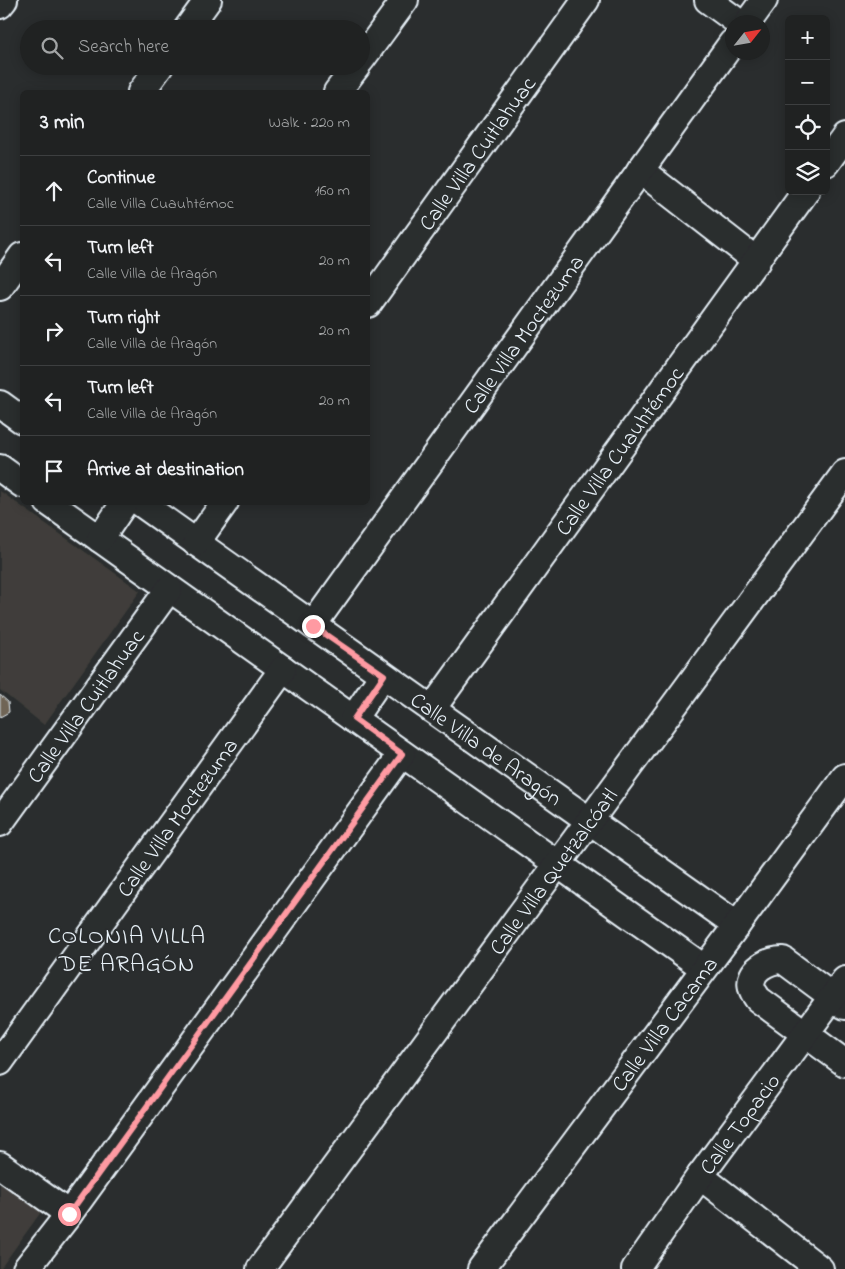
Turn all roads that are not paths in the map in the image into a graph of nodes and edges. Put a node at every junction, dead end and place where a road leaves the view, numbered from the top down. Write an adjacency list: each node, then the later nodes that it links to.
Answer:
1 (4, 0): 7 (street)
2 (208, 0): 10 (street)
3 (586, 0): 24 (street, Calle Villa Cuitlahuac)
4 (708, 0): 8 (street)
5 (764, 0): 9 (street)
6 (402, 1): 11 (street)
7 (0, 5)
8 (728, 15)
9 (753, 15)
10 (194, 20)
11 (370, 47)
12 (725, 53): 19 (street, Calle Villa Moctezuma)
13 (153, 75): 15 (street)
14 (350, 75): 16 (street)
15 (142, 90)
16 (339, 90)
17 (845, 136): 18 (street)
18 (830, 157)
19 (640, 170): 22 (street); 37 (street, Calle Villa Moctezuma)
20 (803, 195): 22 (street, Calle Villa Cuauhtémoc)
21 (20, 259): 23 (street)
22 (757, 261): 40 (street, Calle Villa Cuauhtémoc)
23 (0, 287)
24 (370, 301)
25 (0, 404): 26 (street)
26 (20, 419)
27 (0, 468): 29 (street)
28 (845, 473): 44 (street, Calle Villa Quetzalcóatl)
29 (20, 483)
30 (52, 505): 34 (street)
31 (124, 505): 34 (street)
32 (143, 505): 35 (street, Calle Villa de Aragón)
33 (223, 505): 35 (street)
34 (100, 539): 36 (street)
35 (196, 543): 37 (street, Calle Villa de Aragón)
36 (170, 589): 38 (street); 45 (street, Calle Villa Cuitlahuac)
37 (313, 626): 39 (street, Calle Villa de Aragón)
38 (283, 669): 41 (street); 51 (street, Calle Villa Moctezuma)
39 (384, 675): 40 (street, Calle Villa de Aragón); 41 (street)
40 (432, 709): 44 (street, Calle Villa de Aragón)
41 (354, 719): 42 (street)
42 (402, 754): 46 (street); 55 (street)
43 (845, 777): 47 (street, Calle Villa Cacama)
44 (590, 821): 46 (street, Calle Villa Quetzalcóatl); 47 (street, Calle Villa de Aragón)
45 (0, 823)
46 (557, 864): 48 (street); 57 (street, Calle Villa Quetzalcóatl)
47 (738, 925): 48 (street, Calle Villa Cacama)
48 (704, 968): 58 (street, Calle Villa Cacama)
49 (841, 994): 50 (street, Calle Topacio); 50 (street)
50 (805, 1033): 52 (street); 54 (street, Calle Topacio)
51 (0, 1062)
52 (845, 1063)
53 (0, 1165): 55 (street)
54 (700, 1176): 59 (street, Calle Topacio); 60 (street)
55 (69, 1214): 56 (street)
56 (26, 1269)
57 (260, 1269)
58 (481, 1269)
59 (634, 1269)
60 (820, 1269)

